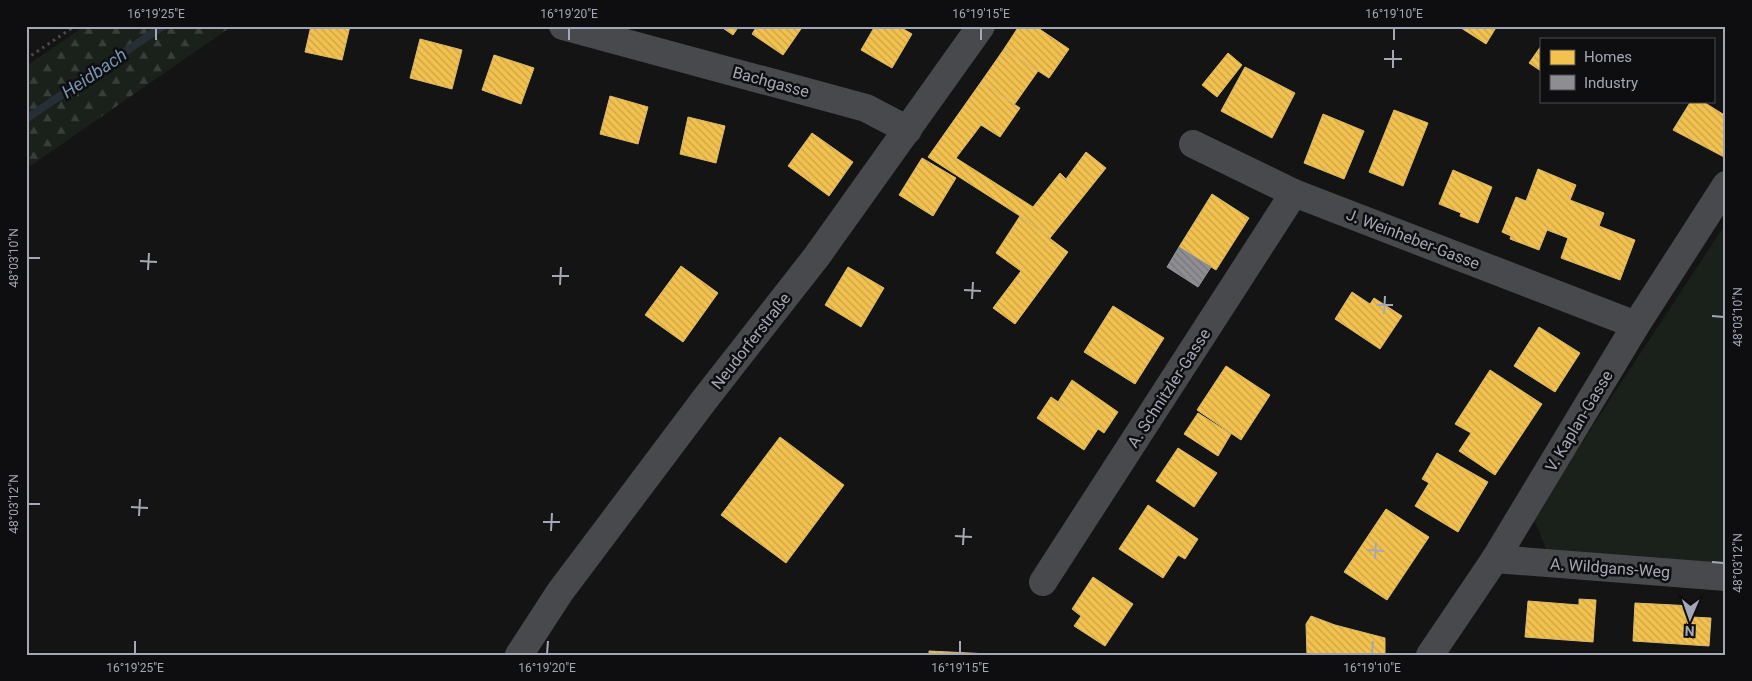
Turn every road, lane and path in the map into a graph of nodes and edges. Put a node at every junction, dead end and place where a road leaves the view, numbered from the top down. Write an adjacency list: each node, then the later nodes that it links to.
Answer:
1 (75, 26): 5 (path)
2 (563, 26): 4 (street, Bachgasse)
3 (981, 26): 6 (street, Neudorferstraße)
4 (637, 36): 6 (street, Bachgasse)
5 (26, 59)
6 (908, 130): 14 (street, Neudorferstraße)
7 (1193, 144): 9 (street, J. Weinheber-Gasse)
8 (1726, 185): 10 (street, V. Kaplan-Gasse)
9 (1294, 193): 10 (street, J. Weinheber-Gasse); 13 (street, A. Schnitzler-Gasse)
10 (1636, 325): 11 (street, V. Kaplan-Gasse)
11 (1495, 559): 12 (street, A. Wildgans-Weg); 15 (street, V. Kaplan-Gasse)
12 (1726, 577)
13 (1043, 582)
14 (519, 655)
15 (1430, 655)

